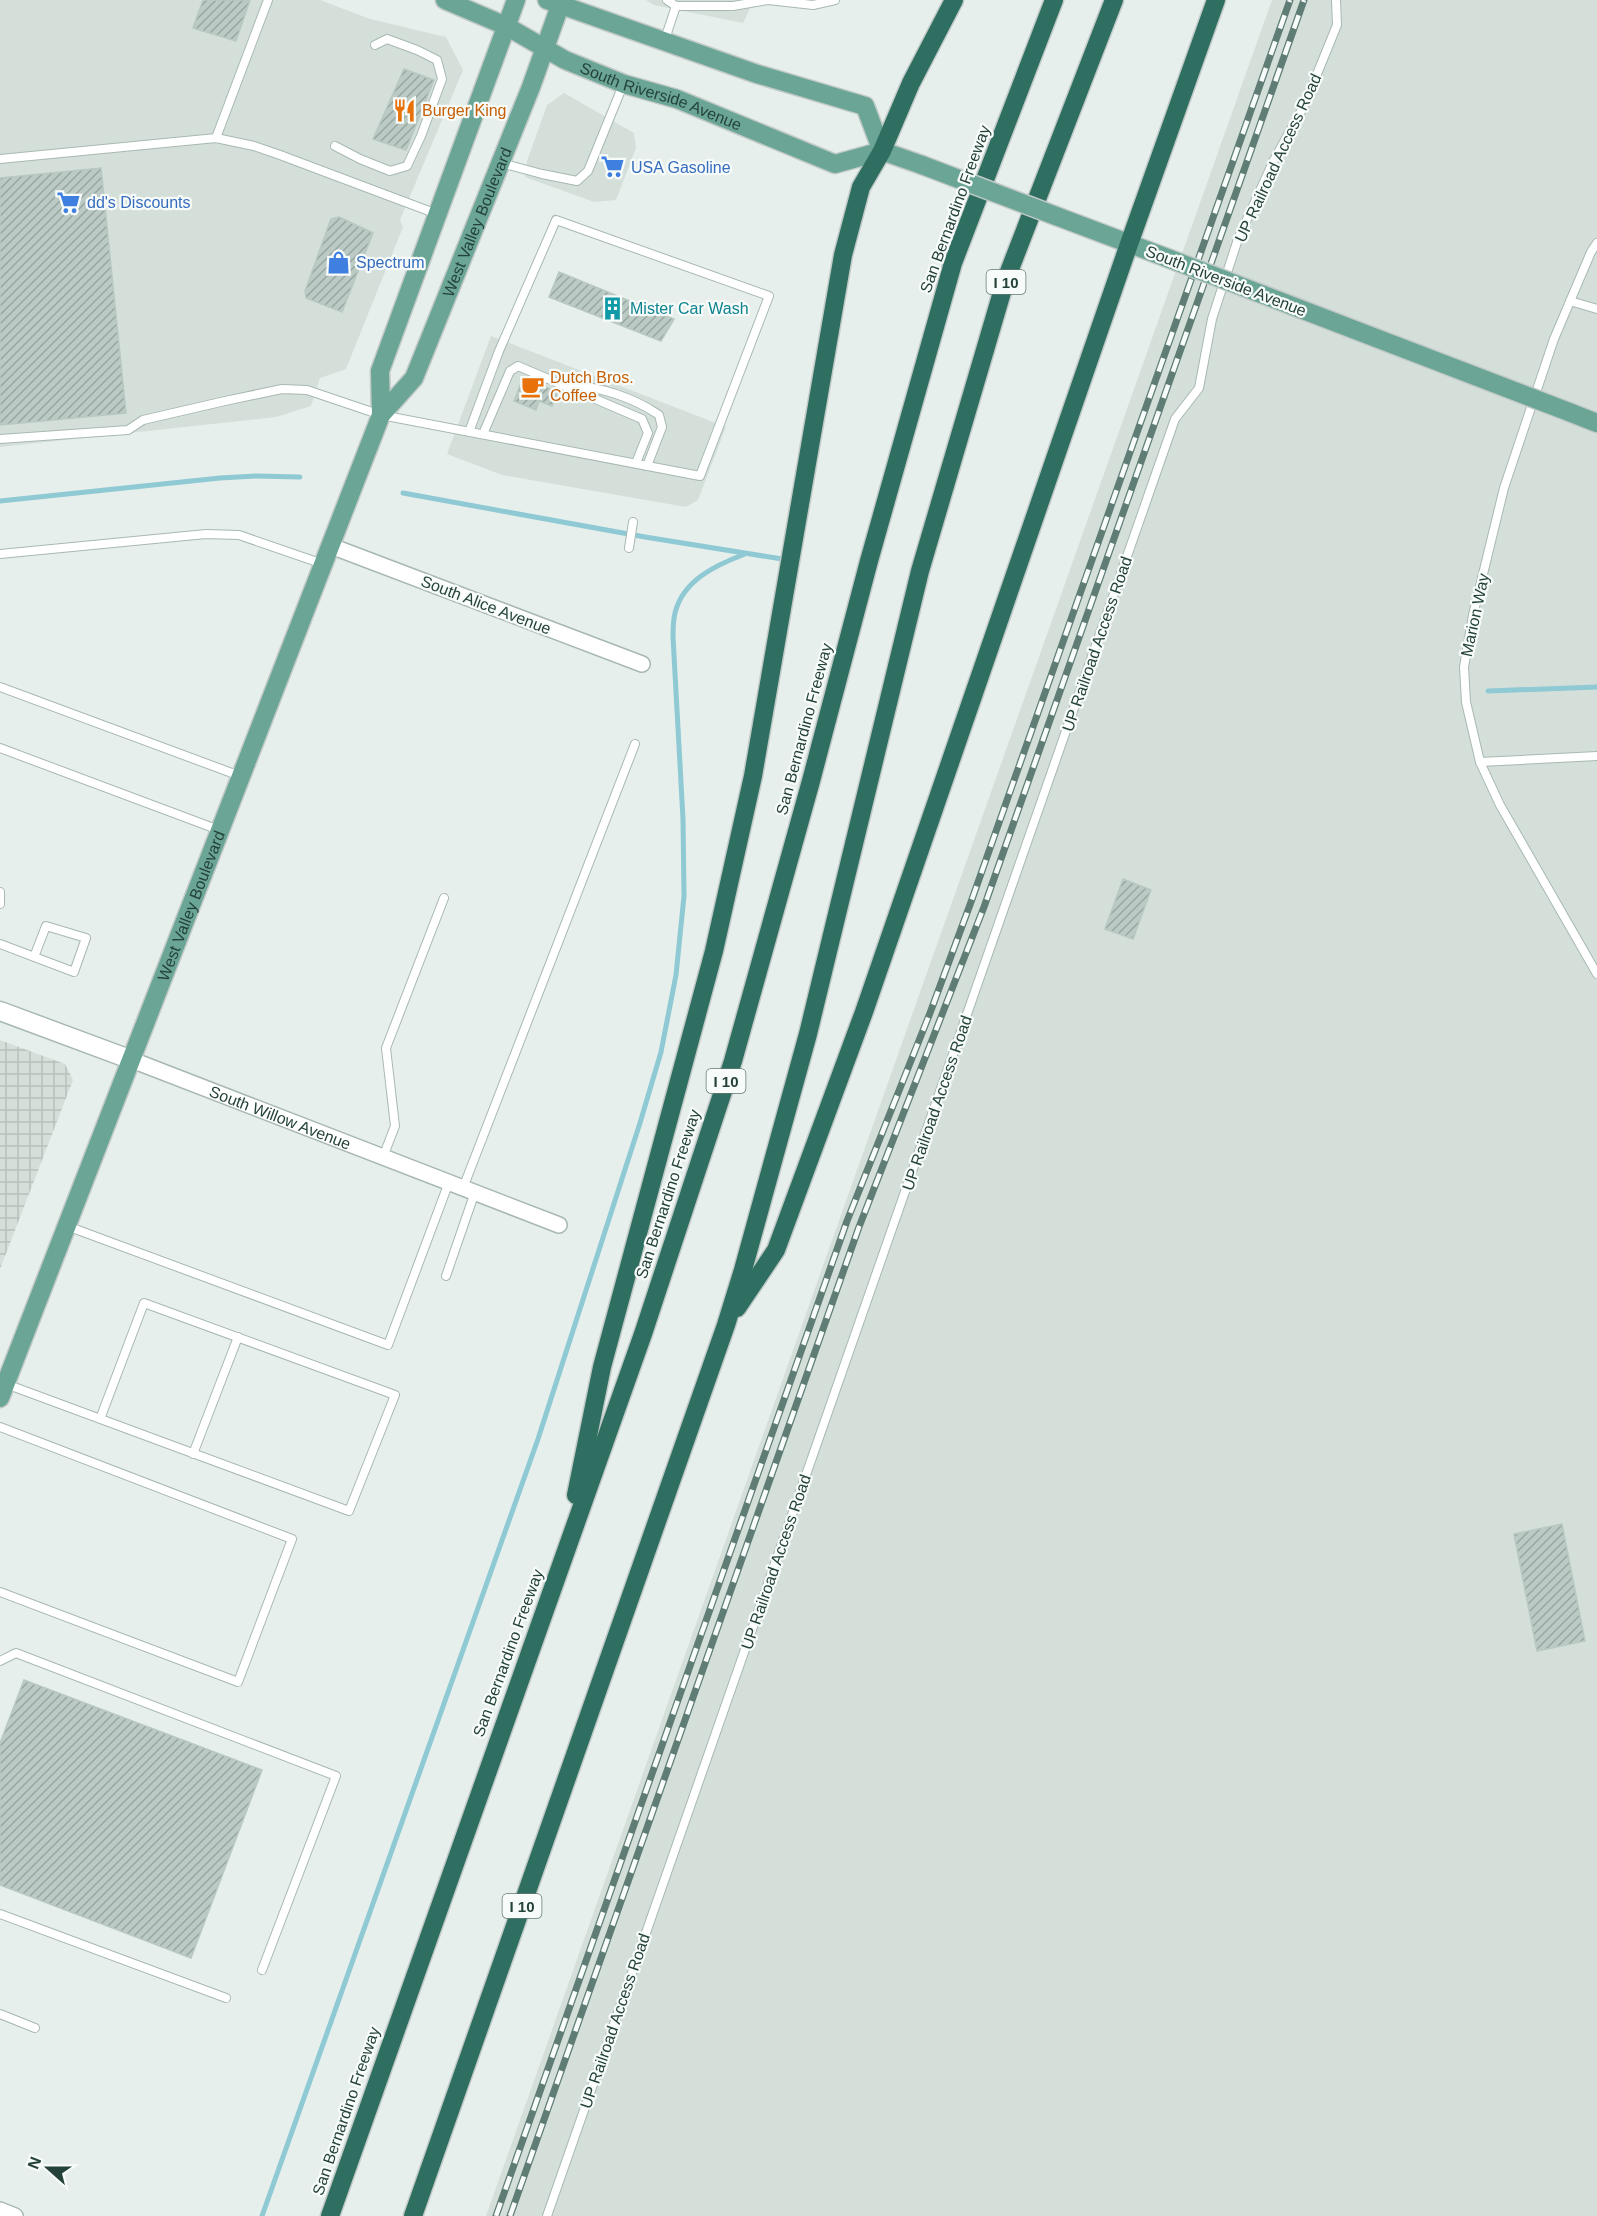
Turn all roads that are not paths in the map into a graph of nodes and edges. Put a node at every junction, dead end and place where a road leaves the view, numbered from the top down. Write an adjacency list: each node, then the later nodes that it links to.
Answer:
1 (268, 0): 19 (lane)
2 (445, 0): 14 (main road, South Riverside Avenue)
3 (667, 0): 13 (lane)
4 (835, 0): 10 (lane)
5 (954, 0): 21 (highway)
6 (1054, 0): 69 (highway, San Bernardino Freeway / I 10)
7 (1114, 0): 63 (highway, I 10)
8 (1216, 0): 26 (highway)
9 (1336, 0): 81 (lane, UP Railroad Access Road)
10 (734, 3): 13 (lane)
11 (515, 4): 14 (main road, West Valley Boulevard)
12 (556, 6): 15 (main road); 17 (main road, West Valley Boulevard)
13 (676, 6): 15 (lane)
14 (506, 26): 17 (main road, South Riverside Avenue); 24 (main road, West Valley Boulevard)
15 (664, 42): 21 (main road)
16 (375, 45): 20 (lane)
17 (545, 49): 18 (main road, South Riverside Avenue); 23 (main road, West Valley Boulevard)
18 (624, 84): 21 (main road, South Riverside Avenue); 23 (lane)
19 (216, 138): 22 (lane); 24 (lane)
20 (335, 146)
21 (882, 151): 26 (main road, South Riverside Avenue, bridge); 69 (highway)
22 (0, 159)
23 (501, 163): 30 (main road, West Valley Boulevard)
24 (437, 214): 30 (main road, West Valley Boulevard)
25 (1597, 243): 27 (lane, Marion Way)
26 (1129, 244): 31 (main road, South Riverside Avenue, bridge); 63 (highway)
27 (1570, 301): 28 (lane); 47 (lane, Marion Way)
28 (1597, 309)
29 (568, 386): 33 (lane); 35 (lane); 36 (lane)
30 (381, 415): 32 (lane); 34 (lane); 38 (main road, West Valley Boulevard)
31 (1597, 423)
32 (470, 432): 33 (lane); 36 (lane)
33 (483, 434): 35 (lane)
34 (0, 439)
35 (636, 463): 36 (lane)
36 (647, 466)
37 (633, 522): 39 (lane)
38 (331, 546): 41 (main road, West Valley Boulevard); 42 (street, South Alice Avenue)
39 (629, 548)
40 (0, 554): 41 (lane)
41 (324, 564): 48 (main road, West Valley Boulevard)
42 (642, 664)
43 (0, 687): 48 (lane)
44 (635, 744): 59 (lane)
45 (0, 747): 49 (lane)
46 (1597, 756): 47 (lane)
47 (1480, 762): 55 (lane, Marion Way)
48 (241, 777): 49 (main road, West Valley Boulevard)
49 (220, 830): 57 (main road, West Valley Boulevard)
50 (0, 892): 52 (lane)
51 (444, 898): 58 (lane)
52 (0, 904)
53 (0, 944): 54 (lane)
54 (34, 957): 54 (lane)
55 (1597, 974)
56 (0, 1011): 57 (street, South Willow Avenue)
57 (132, 1060): 58 (street, South Willow Avenue); 61 (main road, West Valley Boulevard)
58 (382, 1157): 59 (street, South Willow Avenue)
59 (462, 1187): 60 (street, South Willow Avenue); 61 (lane); 62 (lane)
60 (560, 1224)
61 (67, 1226): 65 (main road, West Valley Boulevard)
62 (446, 1276)
63 (726, 1325): 80 (highway, I 10)
64 (238, 1337): 66 (lane); 68 (lane); 68 (lane)
65 (3, 1391): 66 (lane)
66 (100, 1419): 68 (lane)
67 (0, 1427): 70 (lane)
68 (193, 1454)
69 (562, 1561): 79 (highway, San Bernardino Freeway / I 10)
70 (0, 1592)
71 (0, 1661): 73 (lane)
72 (0, 1914): 74 (lane)
73 (262, 1970)
74 (226, 1998)
75 (0, 2014): 76 (lane)
76 (35, 2028)
77 (0, 2211): 78 (street)
78 (15, 2216)
79 (330, 2216)
80 (413, 2216)
81 (547, 2216)

